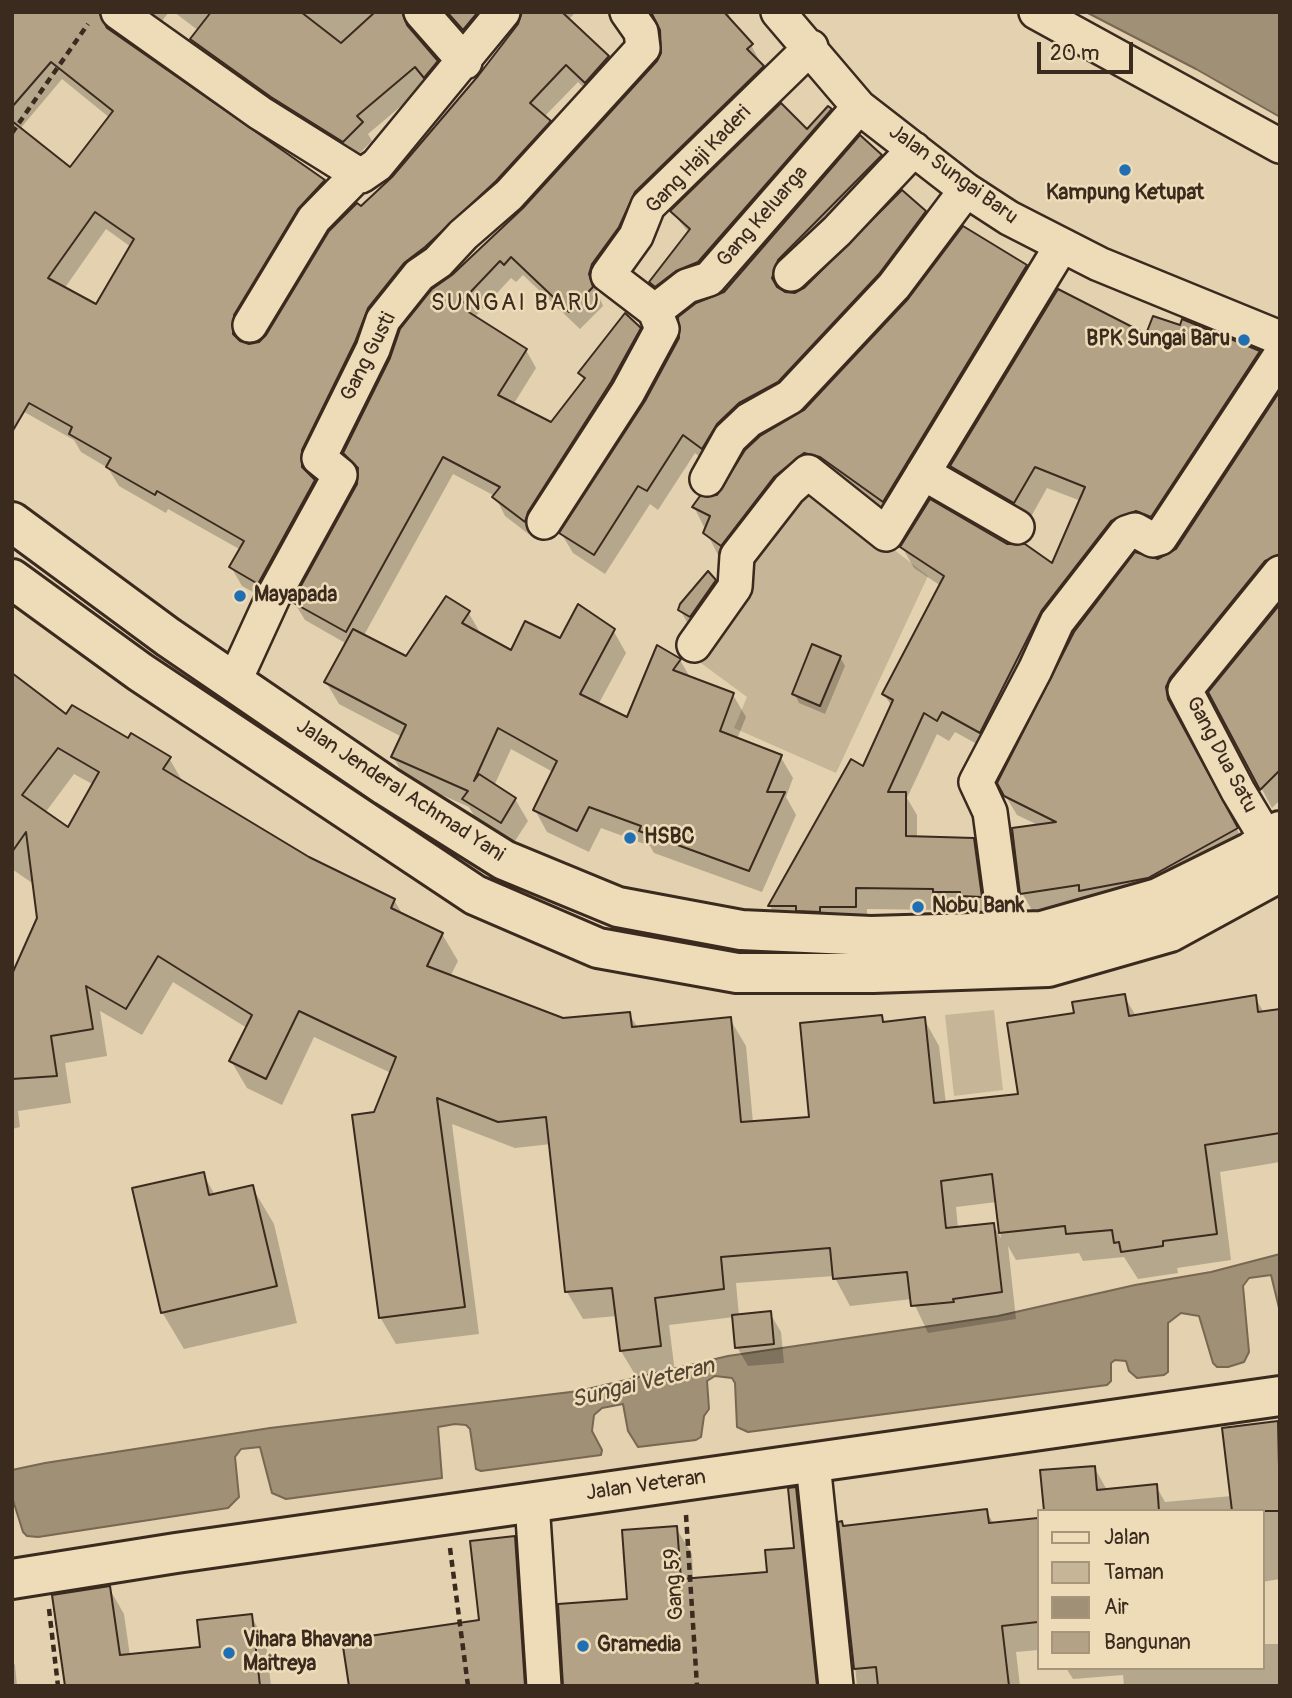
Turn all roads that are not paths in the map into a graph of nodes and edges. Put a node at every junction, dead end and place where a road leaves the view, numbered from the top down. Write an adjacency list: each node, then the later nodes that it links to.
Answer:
1 (421, 12): 8 (street)
2 (503, 12): 8 (street)
3 (627, 12): 28 (street, Gang Gusti)
4 (778, 12): 7 (street, Jalan Sungai Baru)
5 (1036, 12): 10 (street)
6 (124, 19): 12 (street)
7 (811, 47): 9 (street, Jalan Sungai Baru); 16 (street, Gang Haji Kaderi)
8 (465, 62): 12 (street)
9 (859, 107): 11 (street, Jalan Sungai Baru); 16 (street, Gang Keluarga)
10 (1280, 146)
11 (914, 149): 13 (street, Jalan Sungai Baru); 15 (street)
12 (358, 174): 17 (street)
13 (965, 190): 14 (street, Jalan Sungai Baru); 21 (street)
14 (1062, 245): 18 (street, Jalan Sungai Baru); 20 (street)
15 (791, 274)
16 (655, 311): 23 (street)
17 (250, 325)
18 (1280, 338)
19 (1280, 356): 30 (street)
20 (923, 473): 24 (street); 27 (street)
21 (707, 478)
22 (12, 522): 28 (main road, Jalan Jenderal Achmad Yani)
23 (544, 522)
24 (1017, 527)
25 (1280, 573): 29 (street, Gang Dua Satu)
26 (12, 579): 29 (main road)
27 (694, 645)
28 (234, 682): 30 (main road, Jalan Jenderal Achmad Yani)
29 (1276, 848): 30 (main road, Jalan Jenderal Achmad Yani)
30 (1006, 932)
31 (1280, 1396): 32 (main road, Jalan Veteran)
32 (813, 1463): 33 (main road, Jalan Veteran); 36 (street)
33 (532, 1502): 34 (main road, Jalan Veteran); 35 (street)
34 (29, 1576)
35 (544, 1686)
36 (836, 1686)

